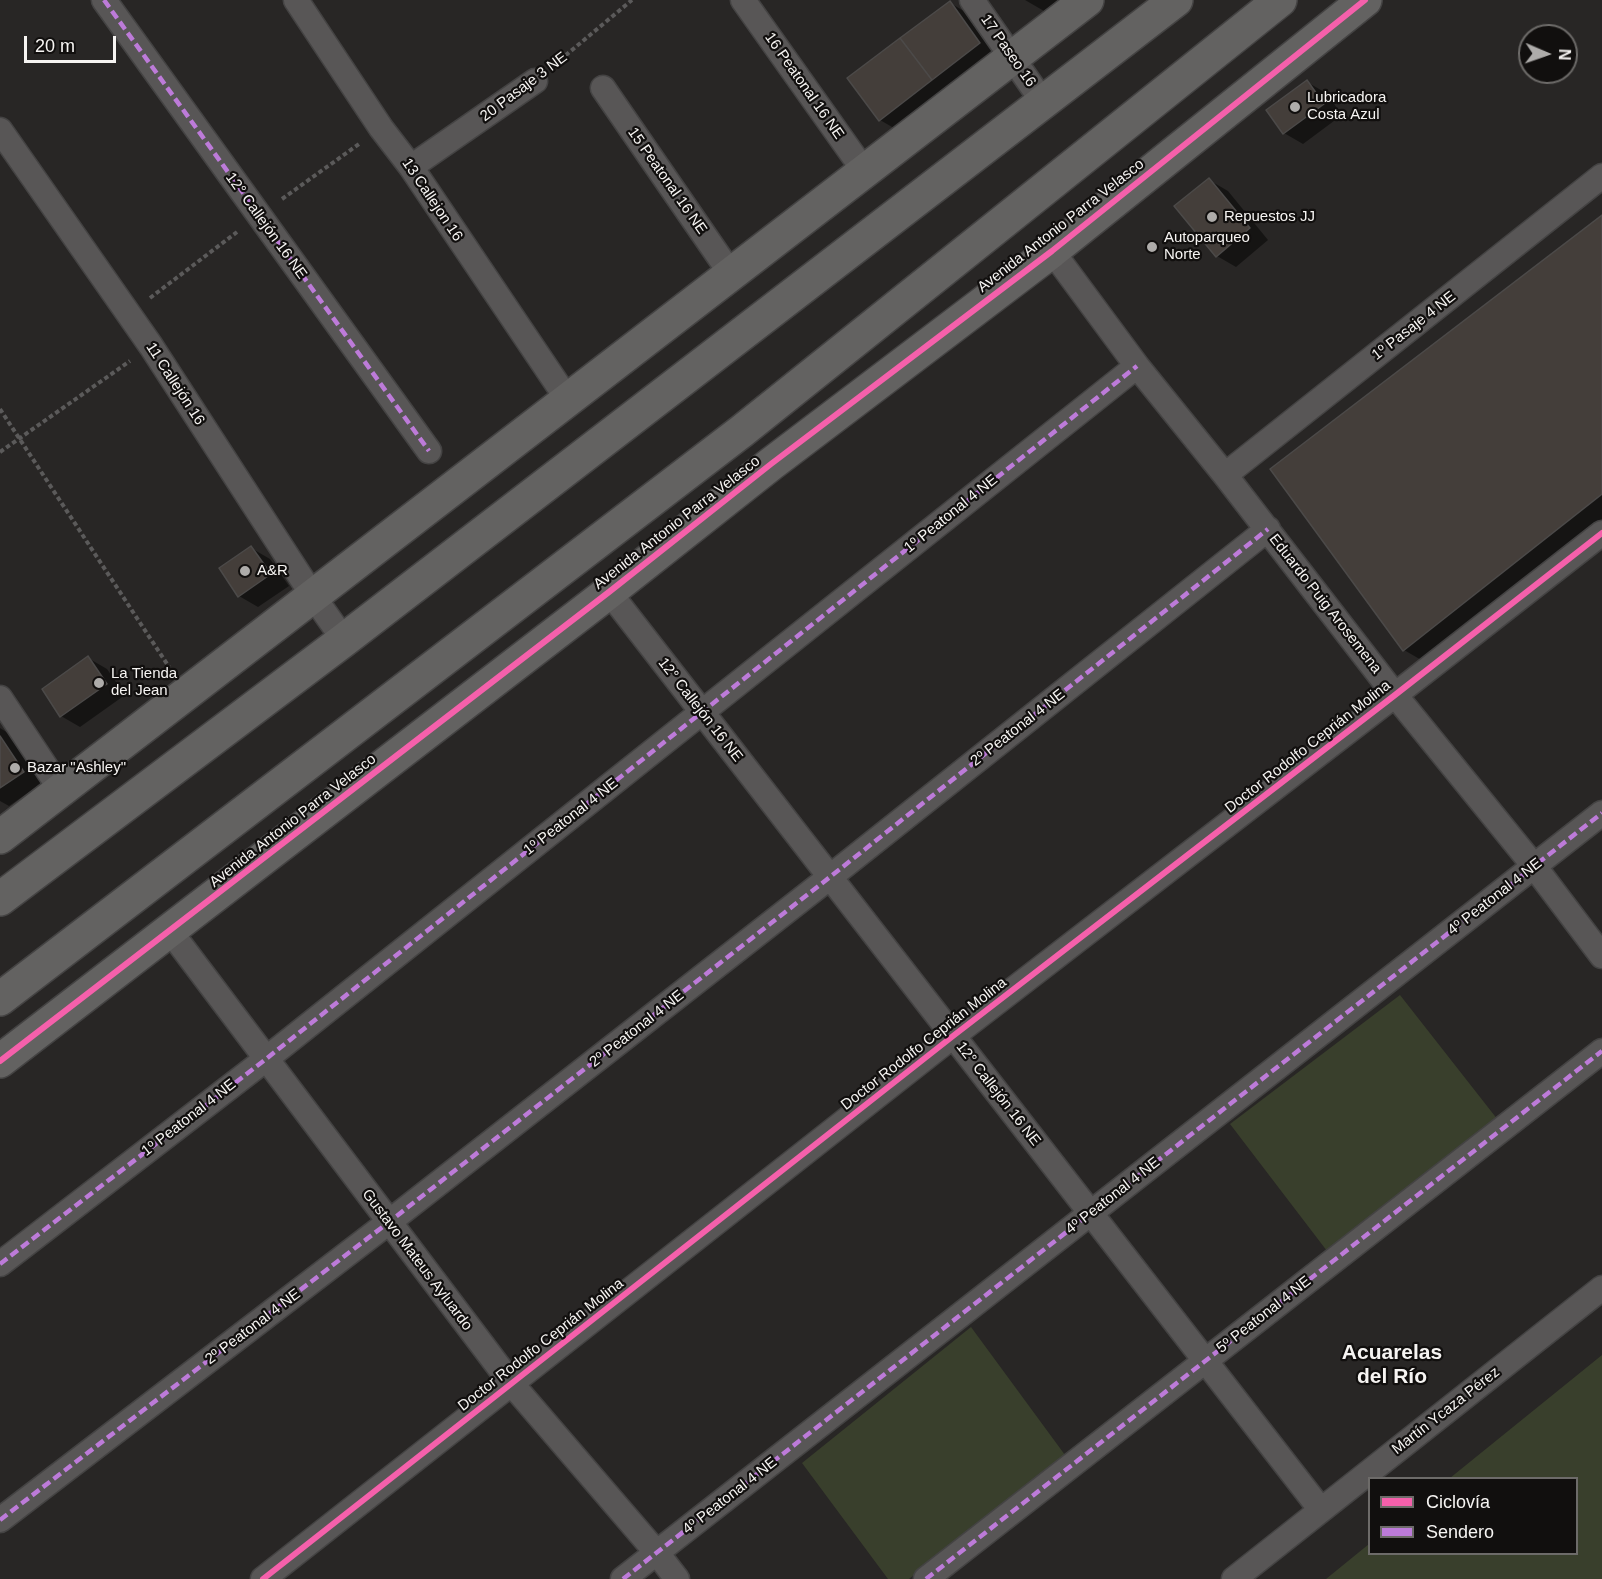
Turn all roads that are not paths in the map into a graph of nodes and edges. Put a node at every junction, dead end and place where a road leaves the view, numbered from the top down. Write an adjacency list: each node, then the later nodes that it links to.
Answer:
1 (104, 0): 22 (street, 12° Callejón 16 NE)
2 (743, 0): 15 (street, 16 Peatonal 16 NE)
3 (972, 0): 9 (street, 17 Paseo 16)
4 (1087, 0): 9 (main road)
5 (1176, 0): 12 (main road)
6 (1280, 0): 21 (main road)
7 (1360, 1): 17 (main road, Avenida Antonio Parra Velasco)
8 (302, 2): 14 (street, 13 Callejon 16)
9 (1012, 58): 12 (street, 17 Paseo 16); 15 (main road)
10 (535, 81): 14 (street, 20 Pasaje 3 NE)
11 (603, 88): 18 (street, 15 Peatonal 16 NE)
12 (1043, 102): 29 (main road)
13 (0, 130): 28 (street, 11 Callejón 16)
14 (411, 167): 20 (street, 13 Callejon 16)
15 (865, 172): 18 (main road)
16 (1602, 176): 24 (street, 1º Pasaje 4 NE)
17 (1052, 251): 19 (street, Eduardo Puig Arosemena); 23 (main road, Avenida Antonio Parra Velasco)
18 (731, 274): 20 (main road)
19 (1137, 366): 24 (street, Eduardo Puig Arosemena); 32 (street, 1º Peatonal 4 NE)
20 (568, 400): 28 (main road)
21 (742, 431): 23 (main road); 41 (main road)
22 (429, 451)
23 (771, 464): 27 (main road, Avenida Antonio Parra Velasco)
24 (1225, 475): 25 (street, Eduardo Puig Arosemena)
25 (1268, 530): 30 (street, Eduardo Puig Arosemena); 37 (street, 2º Peatonal 4 NE)
26 (1602, 533): 30 (street, Doctor Rodolfo Ceprián Molina)
27 (609, 592): 32 (street, 12° Callejón 16 NE); 39 (main road, Avenida Antonio Parra Velasco)
28 (314, 596): 29 (street, 11 Callejón 16); 33 (main road)
29 (344, 640): 38 (main road)
30 (1395, 695): 36 (street, Eduardo Puig Arosemena); 42 (street, Doctor Rodolfo Ceprián Molina)
31 (0, 698): 33 (street)
32 (702, 713): 37 (street, 12° Callejón 16 NE); 44 (street, 1º Peatonal 4 NE)
33 (61, 790): 35 (main road)
34 (1602, 813): 36 (street, 4º Peatonal 4 NE)
35 (0, 837)
36 (1534, 866): 40 (street, Eduardo Puig Arosemena); 46 (street, 4º Peatonal 4 NE)
37 (830, 877): 42 (street, 12° Callejón 16 NE); 47 (street, 2º Peatonal 4 NE)
38 (0, 899)
39 (170, 931): 44 (street, Gustavo Mateus Ayluardo); 45 (main road, Avenida Antonio Parra Velasco)
40 (1602, 956)
41 (0, 999)
42 (953, 1036): 46 (street, 12° Callejón 16 NE); 51 (street, Doctor Rodolfo Ceprián Molina)
43 (1602, 1051): 50 (street, 5º Peatonal 4 NE)
44 (266, 1059): 47 (street, Gustavo Mateus Ayluardo); 48 (street, 1º Peatonal 4 NE)
45 (0, 1061)
46 (1091, 1213): 50 (street, 12° Callejón 16 NE); 54 (street, 4º Peatonal 4 NE)
47 (389, 1222): 51 (street, Gustavo Mateus Ayluardo); 53 (street, 2º Peatonal 4 NE)
48 (0, 1264)
49 (1602, 1288): 52 (street, Martín Ycaza Pérez)
50 (1206, 1361): 52 (street, 12° Callejón 16 NE); 58 (street, 5º Peatonal 4 NE)
51 (512, 1383): 54 (street, Gustavo Mateus Ayluardo); 55 (street, Doctor Rodolfo Ceprián Molina)
52 (1321, 1510): 59 (street, Martín Ycaza Pérez)
53 (0, 1521)
54 (657, 1553): 56 (street, 4º Peatonal 4 NE); 57 (street, Gustavo Mateus Ayluardo)
55 (263, 1579)
56 (622, 1579)
57 (677, 1579)
58 (926, 1579)
59 (1234, 1579)

